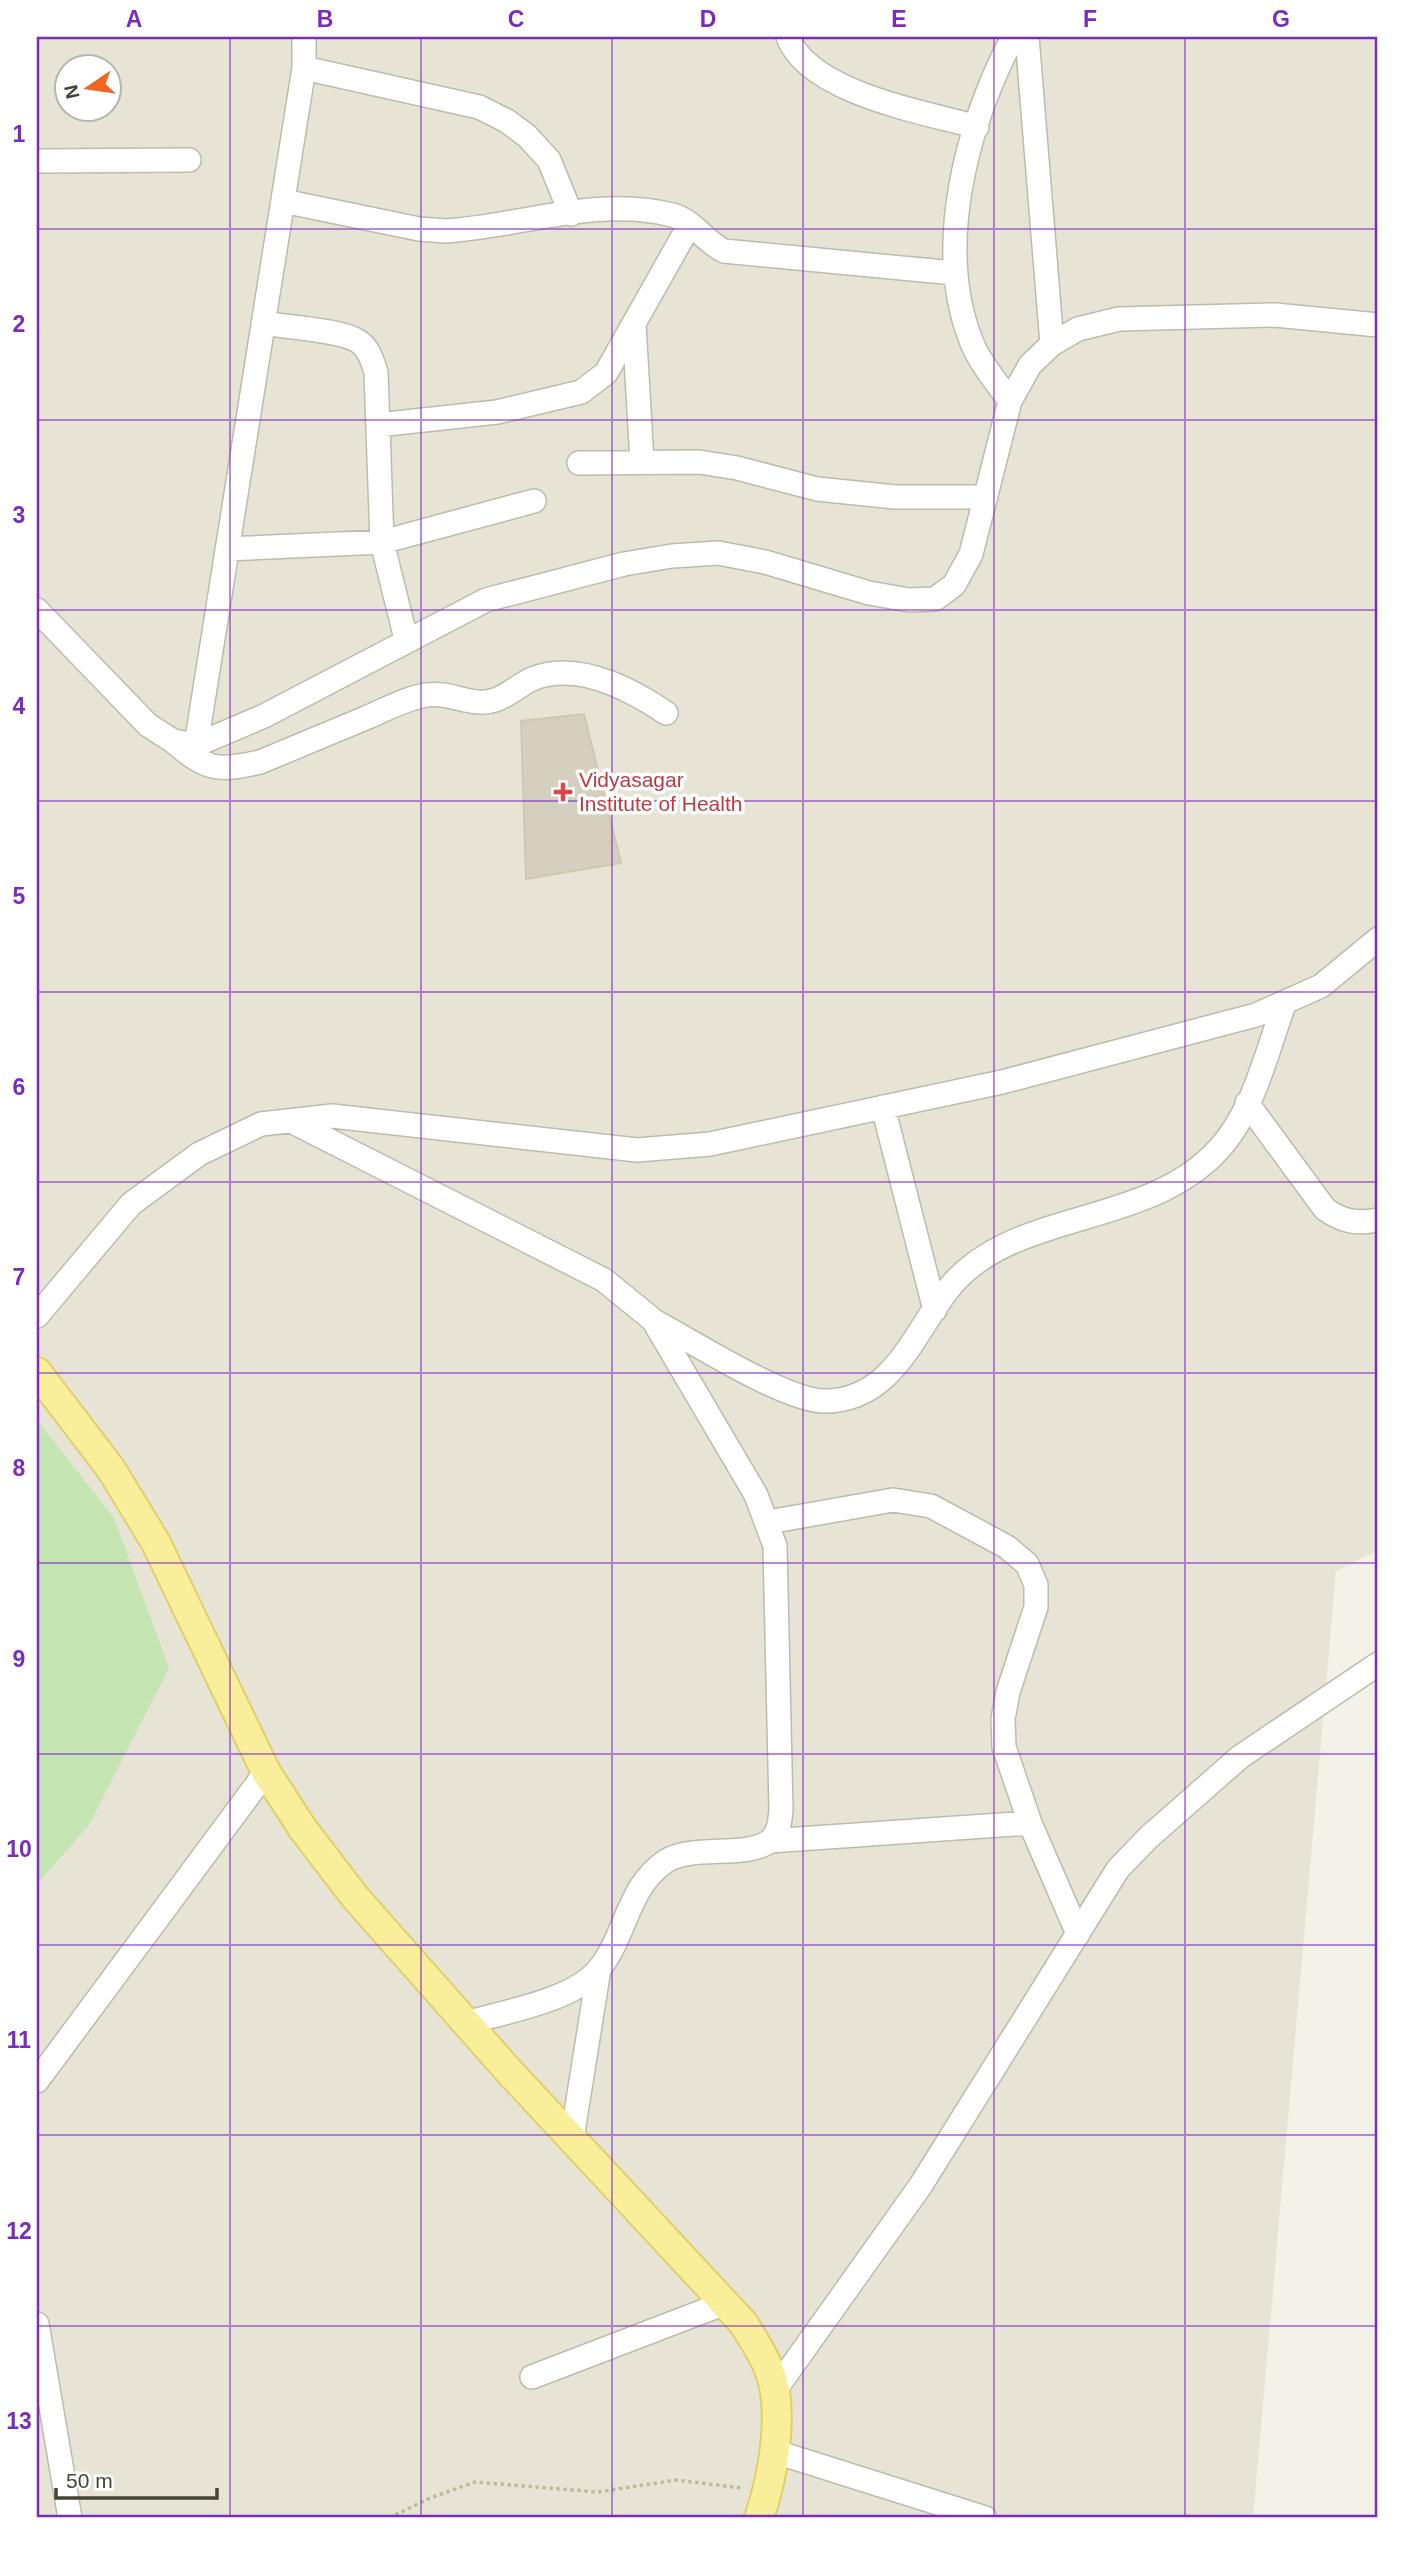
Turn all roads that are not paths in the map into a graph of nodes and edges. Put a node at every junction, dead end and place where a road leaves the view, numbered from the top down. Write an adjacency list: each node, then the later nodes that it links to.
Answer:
1 (304, 37): 5 (street)
2 (788, 37): 6 (street)
3 (1013, 37): 6 (street)
4 (1027, 37): 16 (street)
5 (304, 68): 9 (street); 10 (street)
6 (977, 127): 12 (street)
7 (189, 160): 8 (street)
8 (37, 162)
9 (283, 201): 10 (street); 13 (street)
10 (571, 214): 11 (street)
11 (690, 223): 12 (street); 14 (street)
12 (954, 273): 17 (street)
13 (263, 323): 18 (street); 24 (street)
14 (634, 324): 18 (street); 19 (street)
15 (1378, 325): 16 (street)
16 (1052, 344): 17 (street)
17 (1010, 401): 21 (street)
18 (378, 425): 23 (street)
19 (642, 462): 20 (street); 21 (street)
20 (579, 463)
21 (986, 497): 26 (street)
22 (534, 501): 23 (street)
23 (382, 542): 24 (street); 26 (street)
24 (227, 549): 28 (street)
25 (37, 610): 28 (street)
26 (406, 639): 28 (street)
27 (666, 713): 28 (street)
28 (185, 743)
29 (1378, 939): 30 (street)
30 (1285, 1002): 31 (street); 32 (street)
31 (1247, 1103): 34 (street); 35 (street)
32 (883, 1107): 33 (street); 35 (street)
33 (291, 1121): 36 (street); 37 (street)
34 (1378, 1220)
35 (935, 1310): 37 (street)
36 (37, 1316)
37 (653, 1320): 39 (street)
38 (37, 1372): 41 (main road)
39 (768, 1522): 42 (street); 43 (street)
40 (1378, 1664): 44 (street)
41 (266, 1772): 46 (main road); 47 (street)
42 (1030, 1823): 43 (street); 44 (street)
43 (769, 1841): 45 (street)
44 (1078, 1934): 52 (street)
45 (599, 1969): 46 (street); 48 (street)
46 (466, 2022): 48 (main road)
47 (37, 2081)
48 (572, 2138): 49 (main road)
49 (725, 2303): 51 (street); 52 (main road)
50 (37, 2323): 54 (street)
51 (532, 2377)
52 (773, 2393): 53 (main road)
53 (773, 2451): 55 (main road); 56 (street)
54 (70, 2518)
55 (759, 2518)
56 (985, 2518)

